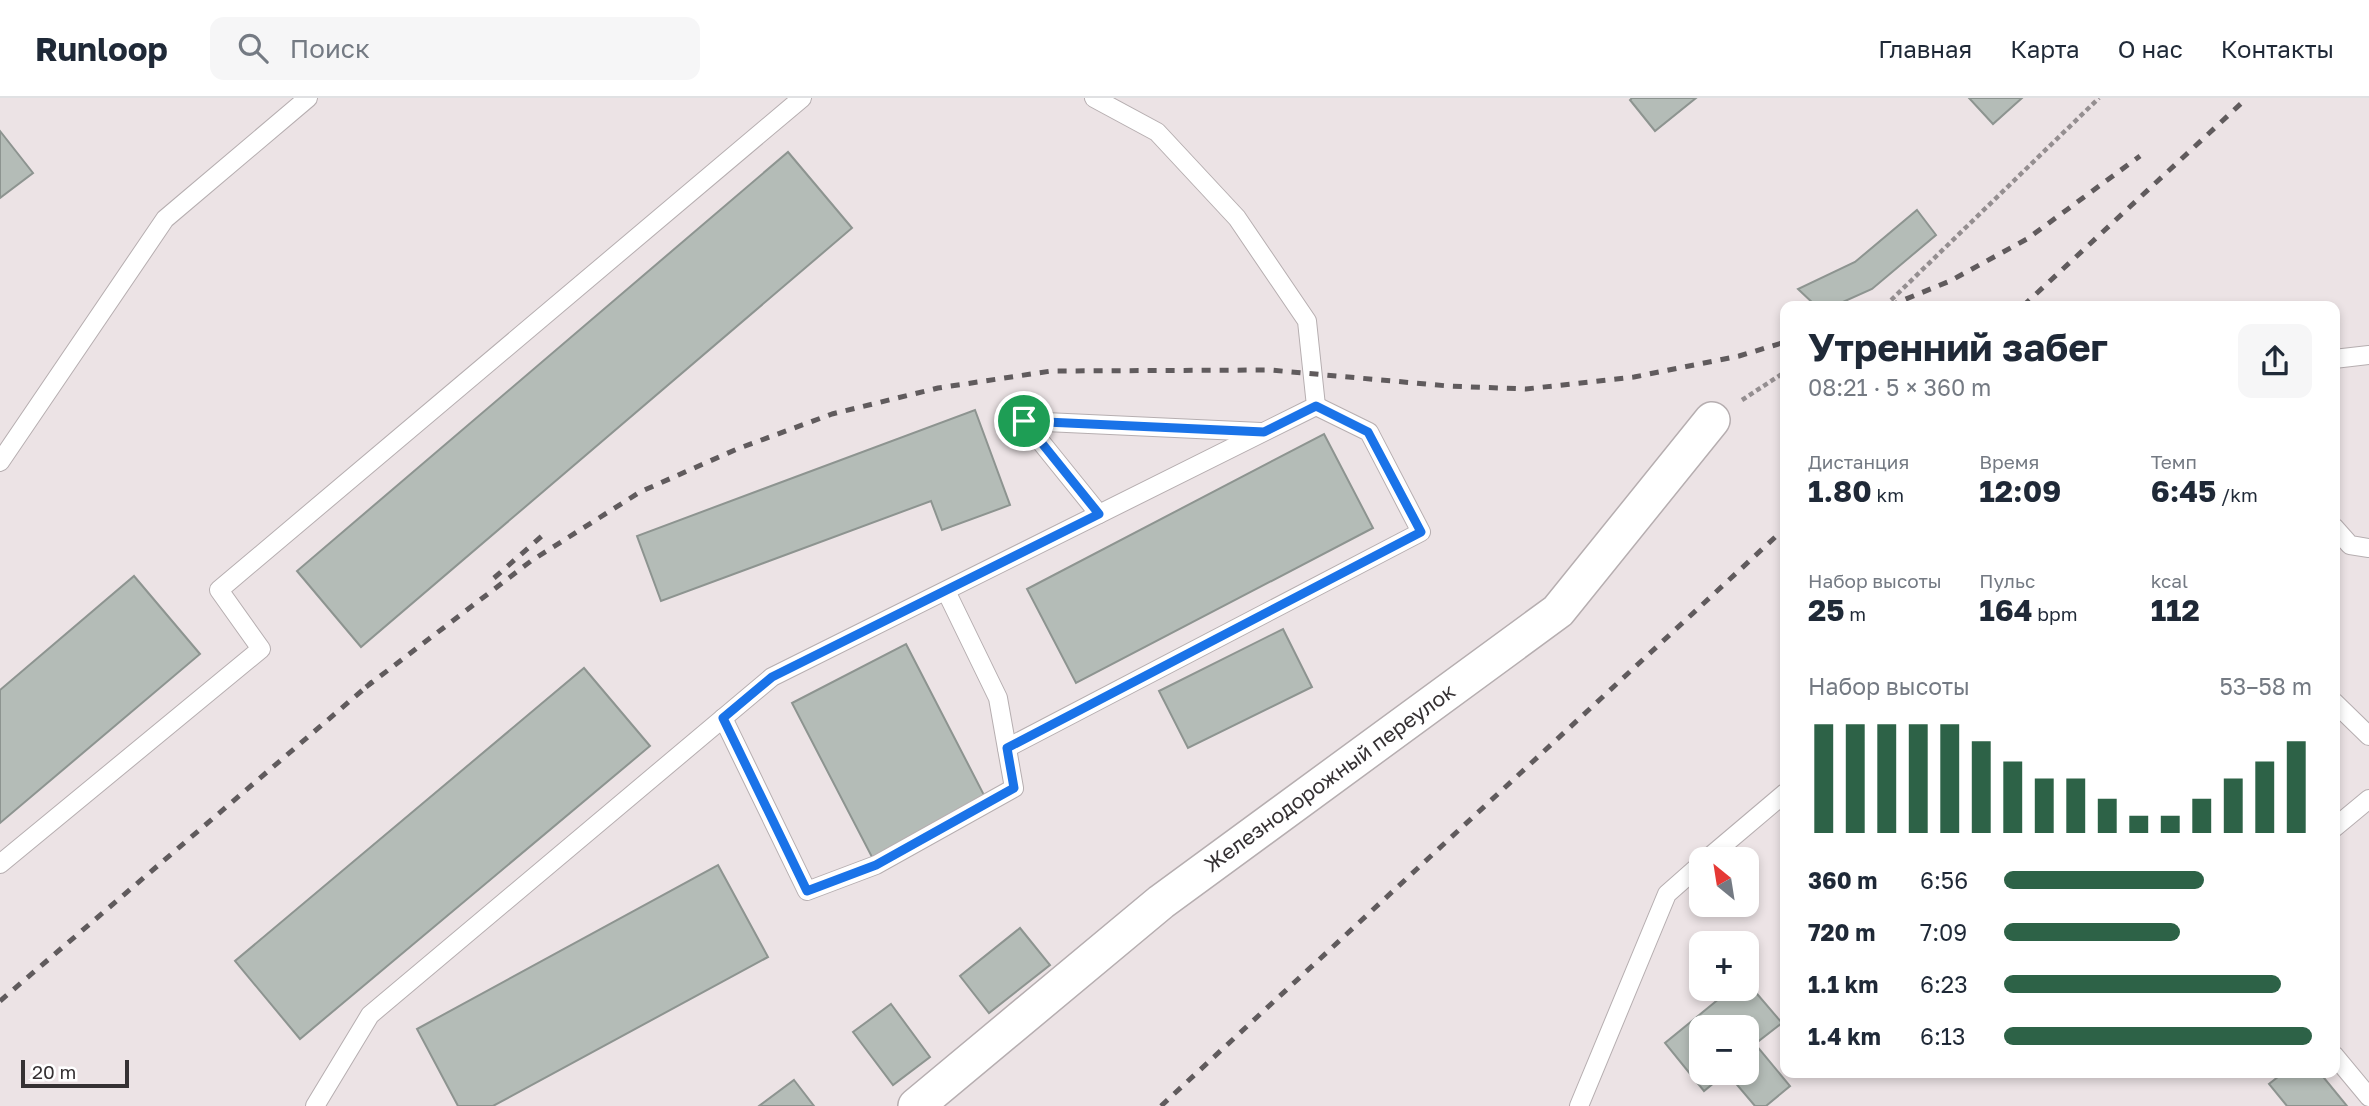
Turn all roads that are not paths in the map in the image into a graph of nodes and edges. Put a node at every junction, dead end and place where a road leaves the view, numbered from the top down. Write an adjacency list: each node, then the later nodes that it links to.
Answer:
1 (308, 98): 9 (lane)
2 (802, 98): 22 (lane)
3 (1094, 98): 6 (lane)
4 (2369, 355): 5 (lane)
5 (2340, 358)
6 (1316, 406): 8 (lane); 17 (lane)
7 (1712, 420): 27 (street, Железнодорожный переулок)
8 (1264, 432): 10 (lane); 10 (lane)
9 (0, 462)
10 (1099, 514): 13 (lane)
11 (2340, 534): 12 (lane)
12 (2369, 548)
13 (946, 591): 15 (lane); 17 (lane)
14 (2340, 708): 16 (lane)
15 (723, 718): 17 (lane); 26 (lane)
16 (2369, 736)
17 (1007, 748)
18 (1780, 797): 21 (lane)
19 (2369, 799): 20 (lane)
20 (2340, 823)
21 (1721, 847)
22 (0, 864)
23 (1689, 875): 28 (lane)
24 (2340, 1062): 25 (lane)
25 (2369, 1097)
26 (315, 1106)
27 (916, 1106)
28 (1579, 1106)

